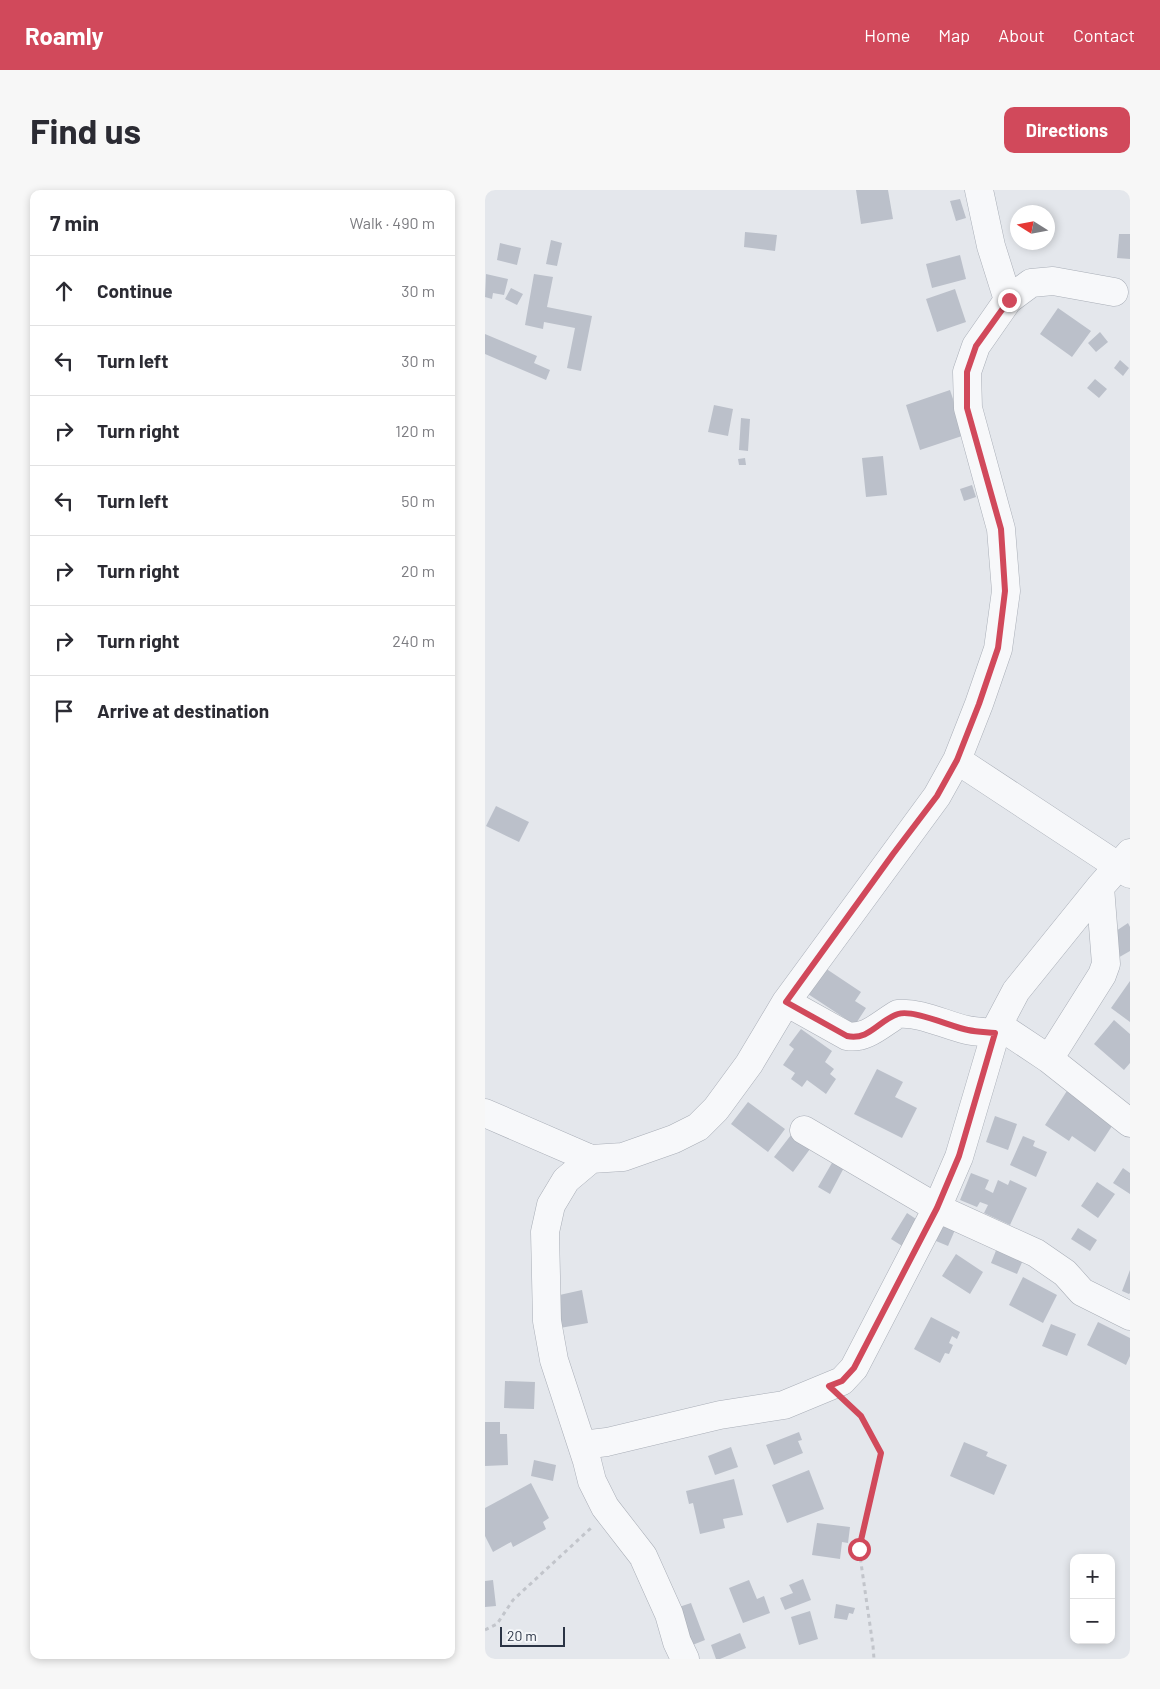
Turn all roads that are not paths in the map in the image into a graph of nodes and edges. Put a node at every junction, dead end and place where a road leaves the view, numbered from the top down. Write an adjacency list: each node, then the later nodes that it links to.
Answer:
1 (979, 190): 3 (street)
2 (1114, 292): 3 (street)
3 (1009, 300): 4 (street)
4 (957, 760): 5 (street); 7 (street)
5 (1126, 864): 6 (street)
6 (1100, 887): 8 (street); 9 (street)
7 (786, 1002): 8 (street); 13 (street)
8 (997, 1029): 9 (street); 14 (street)
9 (1049, 1059): 11 (street)
10 (485, 1112): 13 (street)
11 (1130, 1123)
12 (804, 1130): 14 (street)
13 (591, 1159): 16 (street)
14 (937, 1208): 15 (street); 16 (street)
15 (1130, 1316)
16 (582, 1445): 17 (street)
17 (685, 1659)

